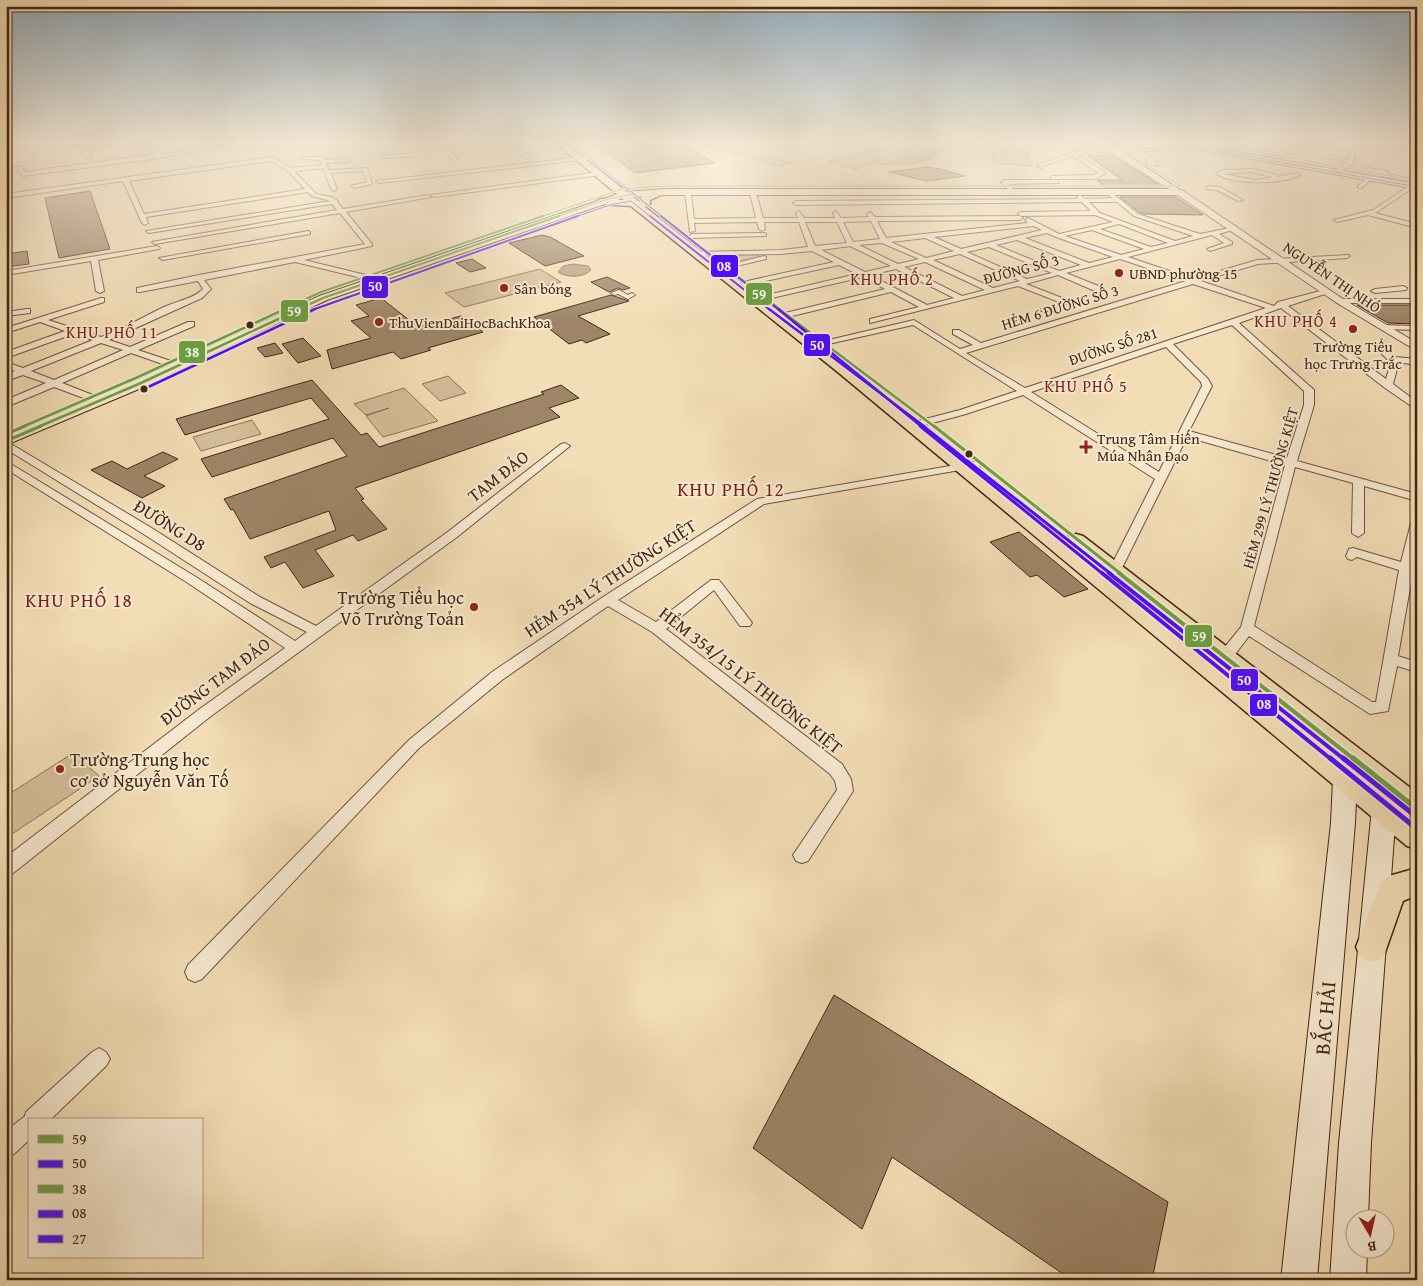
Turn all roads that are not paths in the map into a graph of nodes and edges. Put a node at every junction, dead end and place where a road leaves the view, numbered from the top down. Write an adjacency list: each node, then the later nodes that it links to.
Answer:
1 (136, 203): 33 (street)
2 (226, 203): 33 (street)
3 (334, 203): 28 (street); 35 (street)
4 (392, 203): 28 (street)
5 (598, 203): 95 (main road)
6 (647, 203): 85 (main road)
7 (649, 203): 53 (main road)
8 (689, 203): 53 (street)
9 (756, 203): 39 (street)
10 (831, 203): 23 (street); 41 (street)
11 (864, 203): 42 (street)
12 (907, 203): 38 (street)
13 (911, 203): 27 (street)
14 (939, 203): 27 (street)
15 (968, 203): 27 (street)
16 (973, 203): 26 (street)
17 (1011, 203): 34 (street)
18 (1054, 203): 30 (street)
19 (1086, 203): 31 (street)
20 (1122, 203): 36 (street)
21 (1195, 203): 50 (street, NGUYỄN THỊ NHỎ)
22 (1383, 203): 32 (street)
23 (796, 204): 40 (street)
24 (1230, 205): 25 (street)
25 (1249, 205)
26 (977, 207)
27 (944, 210): 34 (street); 38 (street); 56 (street)
28 (341, 212): 37 (street); 76 (street)
29 (192, 213): 45 (street)
30 (1065, 213): 31 (street); 34 (street)
31 (1097, 213): 44 (street)
32 (1367, 214): 43 (street); 48 (street)
33 (142, 216): 52 (street)
34 (1023, 216): 46 (street)
35 (225, 218): 45 (street); 51 (street)
36 (1142, 218): 44 (street); 62 (street)
37 (296, 219): 47 (street); 51 (street)
38 (916, 219): 42 (street); 60 (street)
39 (760, 220): 40 (street); 53 (street); 59 (street)
40 (802, 220): 41 (street); 72 (street)
41 (840, 220): 42 (street); 68 (street)
42 (873, 220): 65 (street)
43 (1338, 220)
44 (1119, 222): 49 (street); 67 (street)
45 (198, 223): 52 (street)
46 (1034, 224): 54 (street); 56 (street)
47 (302, 226): 55 (street); 58 (street)
48 (1417, 226)
49 (1092, 228): 61 (street); 73 (street)
50 (1233, 228): 57 (street, ĐƯỜNG SỐ 3); 84 (street, NGUYỄN THỊ NHỎ)
51 (232, 230): 71 (street)
52 (149, 231): 71 (street)
53 (690, 231): 59 (street); 85 (main road)
54 (1047, 231): 61 (street); 63 (street)
55 (308, 232): 64 (street); 81 (street)
56 (959, 232): 60 (street); 70 (street)
57 (1214, 233): 62 (street, ĐƯỜNG SỐ 3); 75 (street)
58 (254, 234)
59 (764, 235): 77 (street)
60 (925, 236): 65 (street); 74 (street)
61 (1058, 236): 79 (street)
62 (1199, 236): 67 (street, ĐƯỜNG SỐ 3)
63 (1018, 238): 70 (street); 87 (street)
64 (313, 239)
65 (884, 241): 68 (street); 83 (street)
66 (206, 242): 71 (street)
67 (1175, 243): 73 (street, ĐƯỜNG SỐ 3)
68 (851, 244): 72 (street); 89 (street)
69 (318, 245): 76 (street)
70 (990, 245): 74 (street); 90 (street)
71 (157, 247): 80 (street); 81 (street)
72 (812, 248): 77 (street); 86 (street)
73 (1150, 249): 79 (street, ĐƯỜNG SỐ 3)
74 (959, 252): 83 (street); 98 (street)
75 (1220, 252)
76 (323, 254): 82 (street)
77 (769, 254): 85 (street); 85 (street)
78 (1347, 256): 84 (street, HẺM 6 ĐƯỜNG SỐ 3)
79 (1119, 257): 87 (street, ĐƯỜNG SỐ 3); 96 (street)
80 (94, 258): 91 (street); 105 (street)
81 (163, 258): 88 (street)
82 (292, 260): 94 (street); 95 (street)
83 (926, 260): 89 (street); 104 (street)
84 (1281, 260): 96 (street, HẺM 6 ĐƯỜNG SỐ 3); 106 (street, NGUYỄN THỊ NHỎ)
85 (711, 261): 99 (main road); 156 (main road)
86 (839, 263): 93 (street); 99 (street)
87 (1088, 265): 90 (street, ĐƯỜNG SỐ 3)
88 (167, 266)
89 (897, 267): 93 (street); 111 (street)
90 (1060, 273): 98 (street, ĐƯỜNG SỐ 3); 101 (street)
91 (6, 274)
92 (171, 274): 97 (street)
93 (862, 275): 103 (street); 110 (street)
94 (199, 277): 97 (street); 135 (street)
95 (375, 280): 146 (main road)
96 (1193, 281): 117 (street); 123 (street, HẺM 6 ĐƯỜNG SỐ 3)
97 (176, 282): 102 (street)
98 (1022, 282): 104 (street, ĐƯỜNG SỐ 3); 116 (street)
99 (746, 284): 110 (main road)
100 (1403, 288): 107 (street)
101 (1098, 289)
102 (140, 290)
103 (890, 290): 118 (street); 122 (street)
104 (992, 290): 111 (street, ĐƯỜNG SỐ 3)
105 (100, 291)
106 (1325, 291): 115 (street, NGUYỄN THỊ NHỎ); 117 (street, ĐƯỜNG SỐ 281)
107 (1375, 291)
108 (614, 293): 109 (street)
109 (632, 295)
110 (766, 298): 122 (main road)
111 (960, 298): 118 (street, ĐƯỜNG SỐ 3)
112 (1387, 298): 113 (street)
113 (1415, 298): 115 (street)
114 (102, 300): 124 (street)
115 (1340, 301): 128 (street, NGUYỄN THỊ NHỎ)
116 (1061, 305): 120 (street); 123 (street)
117 (1277, 306): 125 (street, ĐƯỜNG SỐ 281); 150 (street)
118 (926, 307): 127 (street, ĐƯỜNG SỐ 3)
119 (27, 310): 121 (street)
120 (1044, 310)
121 (6, 314)
122 (788, 316): 134 (main road)
123 (1076, 317): 137 (street, HẺM 6 ĐƯỜNG SỐ 3)
124 (41, 320): 131 (street); 132 (street)
125 (1232, 321): 136 (street, ĐƯỜNG SỐ 281); 160 (street, HẺM 299 LÝ THƯỜNG KIỆT)
126 (191, 324): 139 (street)
127 (862, 324)
128 (1383, 327): 129 (street); 138 (street, NGUYỄN THỊ NHỎ)
129 (1417, 328)
130 (844, 329): 134 (street)
131 (6, 331)
132 (73, 331): 135 (street); 142 (street)
133 (956, 332): 137 (street)
134 (820, 339): 140 (street); 156 (main road)
135 (101, 340): 139 (street); 147 (street)
136 (1167, 343): 151 (street, ĐƯỜNG SỐ 281); 157 (street)
137 (980, 346): 140 (street, HẺM 6 ĐƯỜNG SỐ 3)
138 (1417, 348)
139 (133, 351): 146 (street); 149 (street)
140 (959, 352): 151 (street)
141 (1385, 353): 143 (street)
142 (6, 355)
143 (1392, 359): 144 (street); 150 (street)
144 (1417, 362)
145 (6, 365): 147 (street)
146 (177, 366): 153 (main road)
147 (24, 371): 148 (street); 149 (street)
148 (6, 378)
149 (56, 383): 153 (street); 154 (street)
150 (1391, 388): 152 (street); 155 (street)
151 (1023, 391): 156 (street, ĐƯỜNG SỐ 281); 163 (street)
152 (1417, 393)
153 (100, 401): 158 (main road)
154 (6, 404)
155 (1417, 407)
156 (919, 424): 162 (main road)
157 (1184, 433): 160 (street); 163 (street)
158 (6, 443): 167 (street, ĐƯỜNG D8)
159 (565, 446): 169 (street, TAM ĐẢO)
160 (1292, 463): 164 (street); 178 (street, HẺM 299 LÝ THƯỜNG KIỆT)
161 (6, 464): 170 (street, ĐƯỜNG D8)
162 (971, 466): 173 (main road); 175 (street, HẺM 354 LÝ THƯỜNG KIỆT)
163 (1162, 480): 173 (street)
164 (1358, 482): 165 (street); 168 (street)
165 (1417, 498)
166 (1417, 523): 172 (street)
167 (146, 530): 170 (street); 174 (street, ĐƯỜNG D8)
168 (1358, 533)
169 (453, 534): 180 (street, ĐƯỜNG TAM ĐẢO)
170 (126, 540): 176 (street, ĐƯỜNG D8)
171 (1352, 556): 172 (street)
172 (1410, 565): 183 (street)
173 (1111, 578): 182 (main road); 185 (main road)
174 (255, 600): 176 (street); 180 (street, ĐƯỜNG D8)
175 (608, 600): 179 (street, HẺM 354/15 LÝ THƯỜNG KIỆT); 193 (street, HẺM 354 LÝ THƯỜNG KIỆT)
176 (238, 610): 181 (street, ĐƯỜNG D8)
177 (745, 622): 179 (street)
178 (1247, 628): 182 (street, HẺM 299 LÝ THƯỜNG KIỆT); 183 (street)
179 (657, 629): 189 (street, HẺM 354/15 LÝ THƯỜNG KIỆT)
180 (317, 632): 181 (street, ĐƯỜNG TAM ĐẢO)
181 (294, 647): 190 (street, ĐƯỜNG TAM ĐẢO)
182 (1225, 657): 185 (main road)
183 (1392, 659): 184 (street)
184 (1417, 667)
185 (1349, 768): 186 (main road); 198 (main road, BẮC HẢI)
186 (1385, 798): 187 (main road); 188 (main road); 192 (main road)
187 (1417, 809)
188 (1417, 836)
189 (802, 855)
190 (6, 868)
191 (1417, 881): 192 (main road)
192 (1372, 947): 199 (main road)
193 (195, 972)
194 (99, 1059): 195 (street)
195 (36, 1118)
196 (28, 1126): 197 (street)
197 (6, 1146)
198 (1299, 1280)
199 (1348, 1280)

